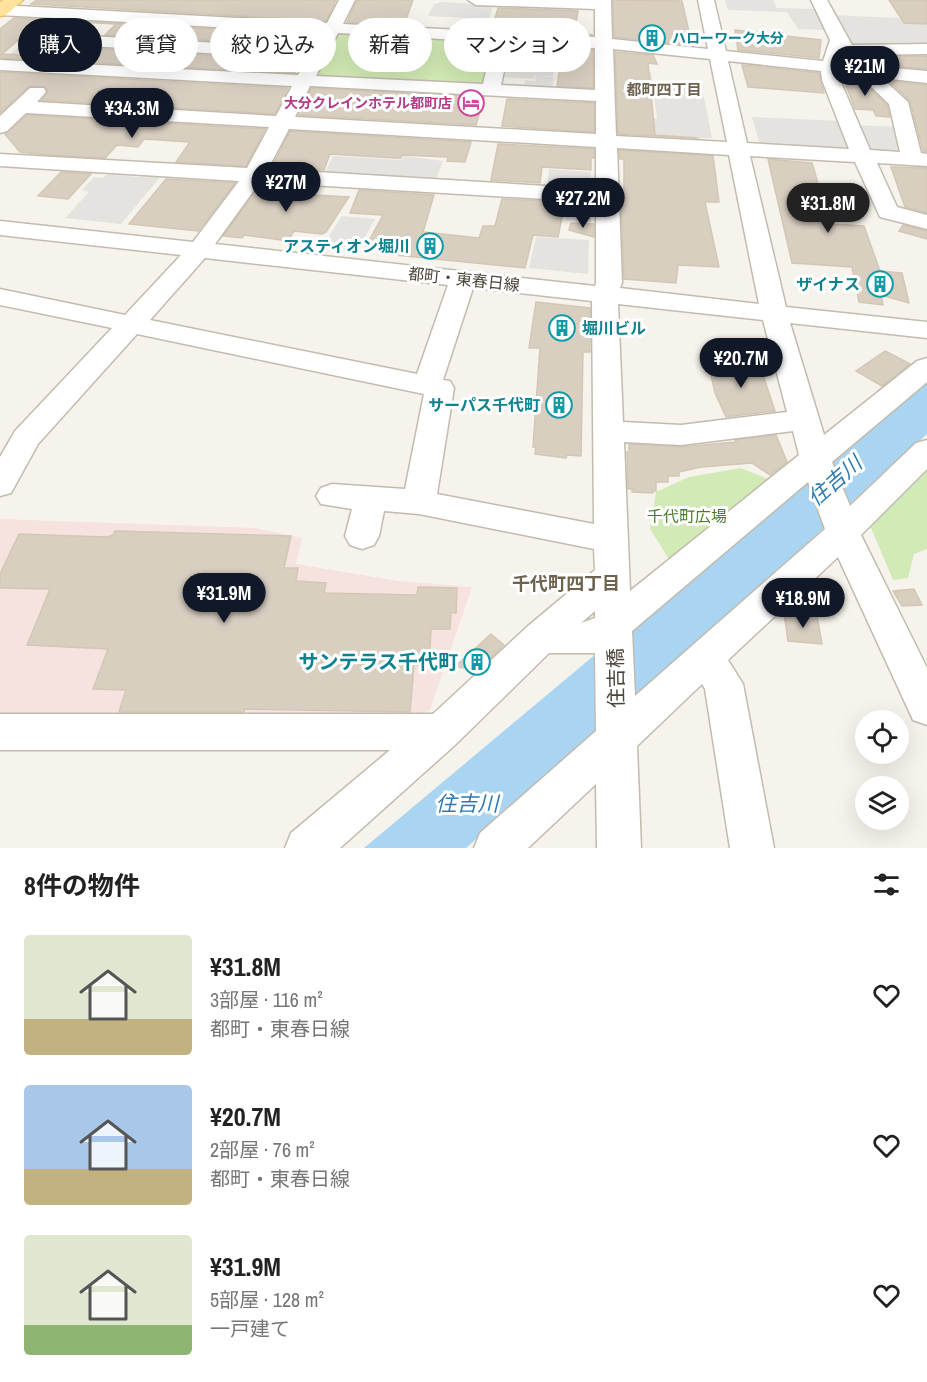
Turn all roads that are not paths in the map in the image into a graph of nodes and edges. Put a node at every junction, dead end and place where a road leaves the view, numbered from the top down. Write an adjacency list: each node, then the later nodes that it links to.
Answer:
1 (131, 0): 8 (street)
2 (348, 0): 10 (street)
3 (476, 0): 6 (street)
4 (706, 0): 20 (street)
5 (819, 0): 17 (street)
6 (604, 2): 16 (street, 住吉橋)
7 (4, 8): 8 (street)
8 (114, 16): 9 (street); 11 (street)
9 (210, 21)
10 (336, 21)
11 (102, 28)
12 (336, 28): 13 (street)
13 (444, 35)
14 (102, 42): 18 (street)
15 (591, 42): 16 (street)
16 (604, 43): 20 (street); 32 (street, 住吉橋)
17 (844, 45): 19 (street); 23 (street); 25 (street)
18 (210, 48)
19 (927, 49)
20 (718, 55): 23 (street); 39 (street)
21 (0, 65): 22 (street)
22 (18, 66)
23 (830, 67): 25 (street); 40 (street)
24 (102, 69): 30 (street)
25 (864, 70): 29 (street); 34 (street)
26 (57, 72): 33 (street)
27 (308, 72): 30 (street)
28 (495, 72): 31 (street)
29 (927, 77)
30 (304, 80): 31 (street); 35 (street)
31 (491, 90): 32 (street)
32 (605, 96): 38 (street, 住吉橋)
33 (22, 107): 35 (street); 37 (street)
34 (903, 121): 36 (street); 41 (street)
35 (282, 122): 38 (street); 43 (street)
36 (927, 123)
37 (0, 127)
38 (606, 141): 39 (street); 44 (street, 住吉橋)
39 (737, 148): 40 (street); 51 (street)
40 (862, 155): 41 (street); 45 (street)
41 (919, 159)
42 (0, 160): 43 (street)
43 (254, 175): 44 (street); 47 (street)
44 (607, 196): 49 (street, 住吉橋)
45 (927, 222)
46 (0, 228): 47 (street, 都町・東春日線)
47 (199, 250): 48 (street, 都町・東春日線); 52 (street)
48 (463, 279): 49 (street, 都町・東春日線); 55 (street)
49 (605, 294): 51 (street, 都町・東春日線); 57 (street, 住吉橋)
50 (0, 297): 52 (street)
51 (774, 313): 53 (street, 都町・東春日線); 56 (street)
52 (132, 324): 55 (street); 60 (street)
53 (927, 330)
54 (927, 367): 59 (street)
55 (427, 385): 63 (street)
56 (805, 420): 57 (street); 59 (street)
57 (609, 431): 66 (street, 住吉橋)
58 (927, 451): 64 (street)
59 (816, 460): 64 (street); 67 (street)
60 (0, 485)
61 (332, 496): 62 (street)
62 (371, 499): 63 (street); 65 (street)
63 (419, 502): 66 (street)
64 (841, 528): 69 (street); 70 (street)
65 (362, 536)
66 (613, 557): 67 (street, 住吉橋); 68 (street)
67 (614, 628): 68 (street); 72 (street, 住吉橋)
68 (541, 637): 74 (street)
69 (914, 655): 71 (street)
70 (705, 658): 72 (street); 78 (street)
71 (927, 708)
72 (617, 730): 76 (street); 77 (street, 住吉橋)
73 (0, 732): 74 (street)
74 (441, 732): 75 (street)
75 (307, 848)
76 (496, 848)
77 (619, 848)
78 (752, 848)

